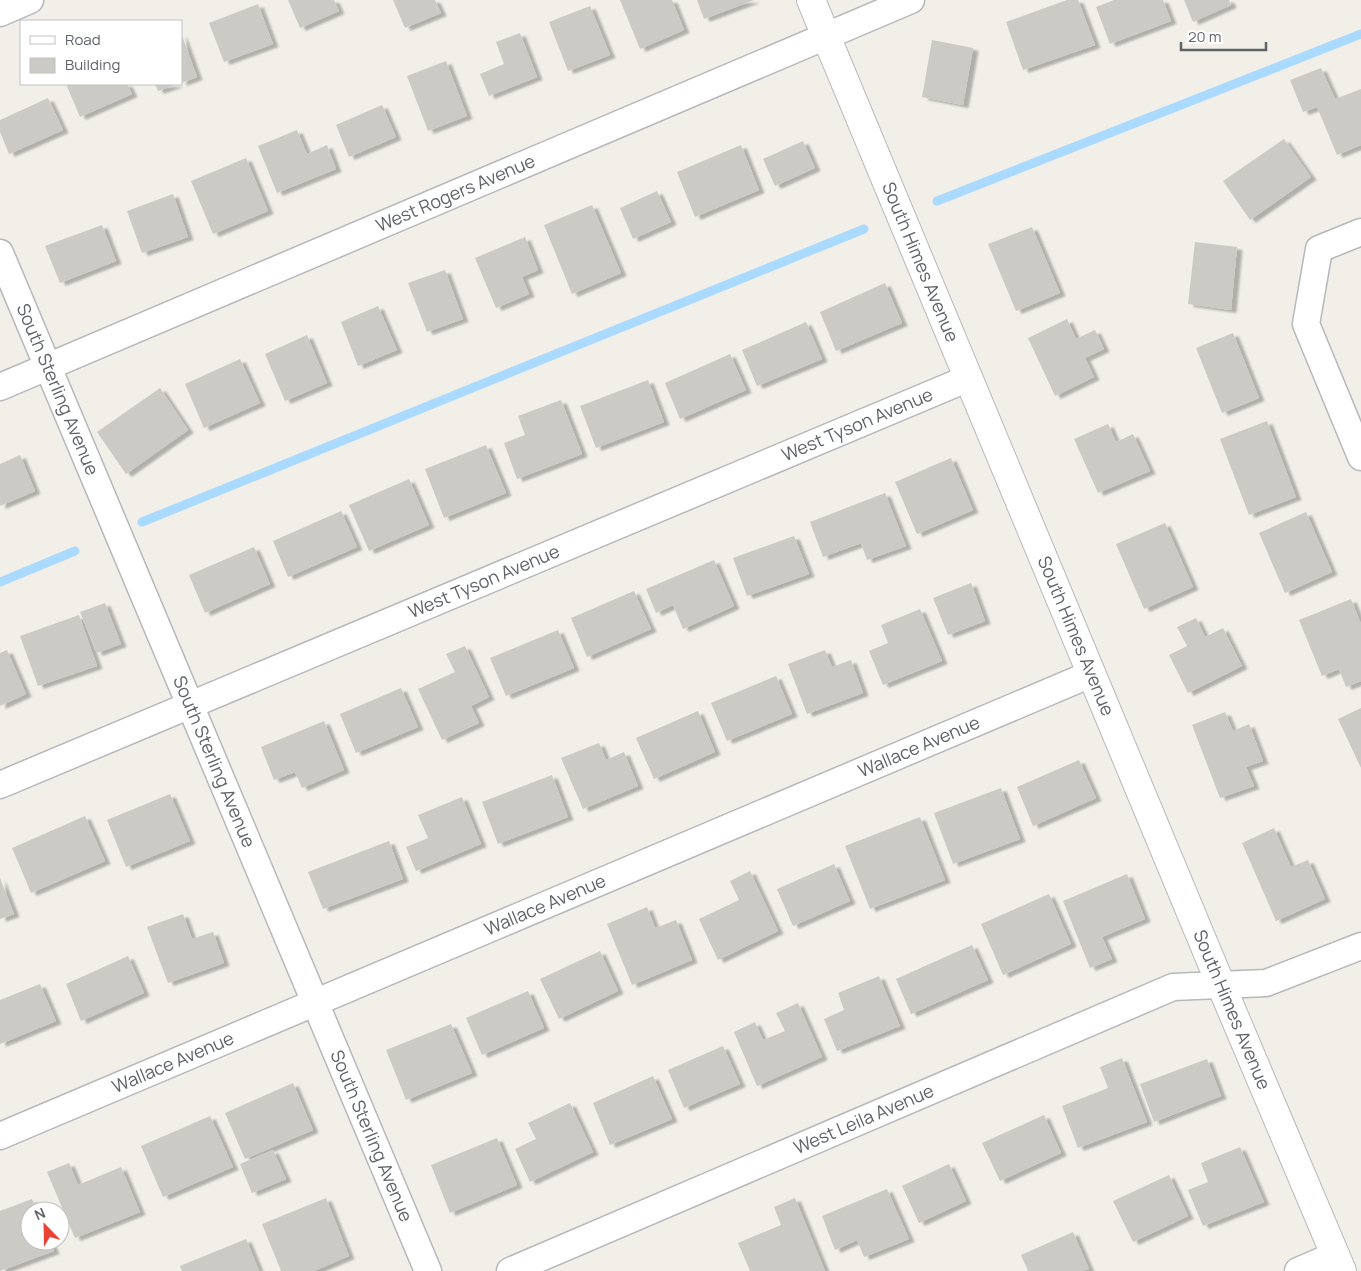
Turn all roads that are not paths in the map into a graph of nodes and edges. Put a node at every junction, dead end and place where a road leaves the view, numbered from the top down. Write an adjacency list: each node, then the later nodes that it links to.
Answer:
1 (30, 0): 4 (street)
2 (811, 0): 5 (street, South Himes Avenue)
3 (911, 0): 5 (street, West Rogers Avenue)
4 (0, 13)
5 (826, 36): 8 (street, West Rogers Avenue); 9 (street, South Himes Avenue)
6 (1361, 232): 11 (street)
7 (0, 253): 8 (street, South Sterling Avenue)
8 (48, 368): 10 (street, West Rogers Avenue); 13 (street, South Sterling Avenue)
9 (969, 378): 12 (street, South Himes Avenue); 13 (street, West Tyson Avenue)
10 (0, 387)
11 (1361, 457)
12 (1092, 674): 16 (street, South Himes Avenue); 17 (street, Wallace Avenue)
13 (190, 706): 14 (street, West Tyson Avenue); 17 (street, South Sterling Avenue)
14 (0, 785)
15 (1361, 946): 16 (street, West Leila Avenue)
16 (1221, 985): 19 (street, South Himes Avenue); 21 (street, West Leila Avenue)
17 (316, 1003): 18 (street, Wallace Avenue); 20 (street, South Sterling Avenue)
18 (0, 1136)
19 (1338, 1263): 22 (street)
20 (428, 1271)
21 (510, 1271)
22 (1298, 1271)

